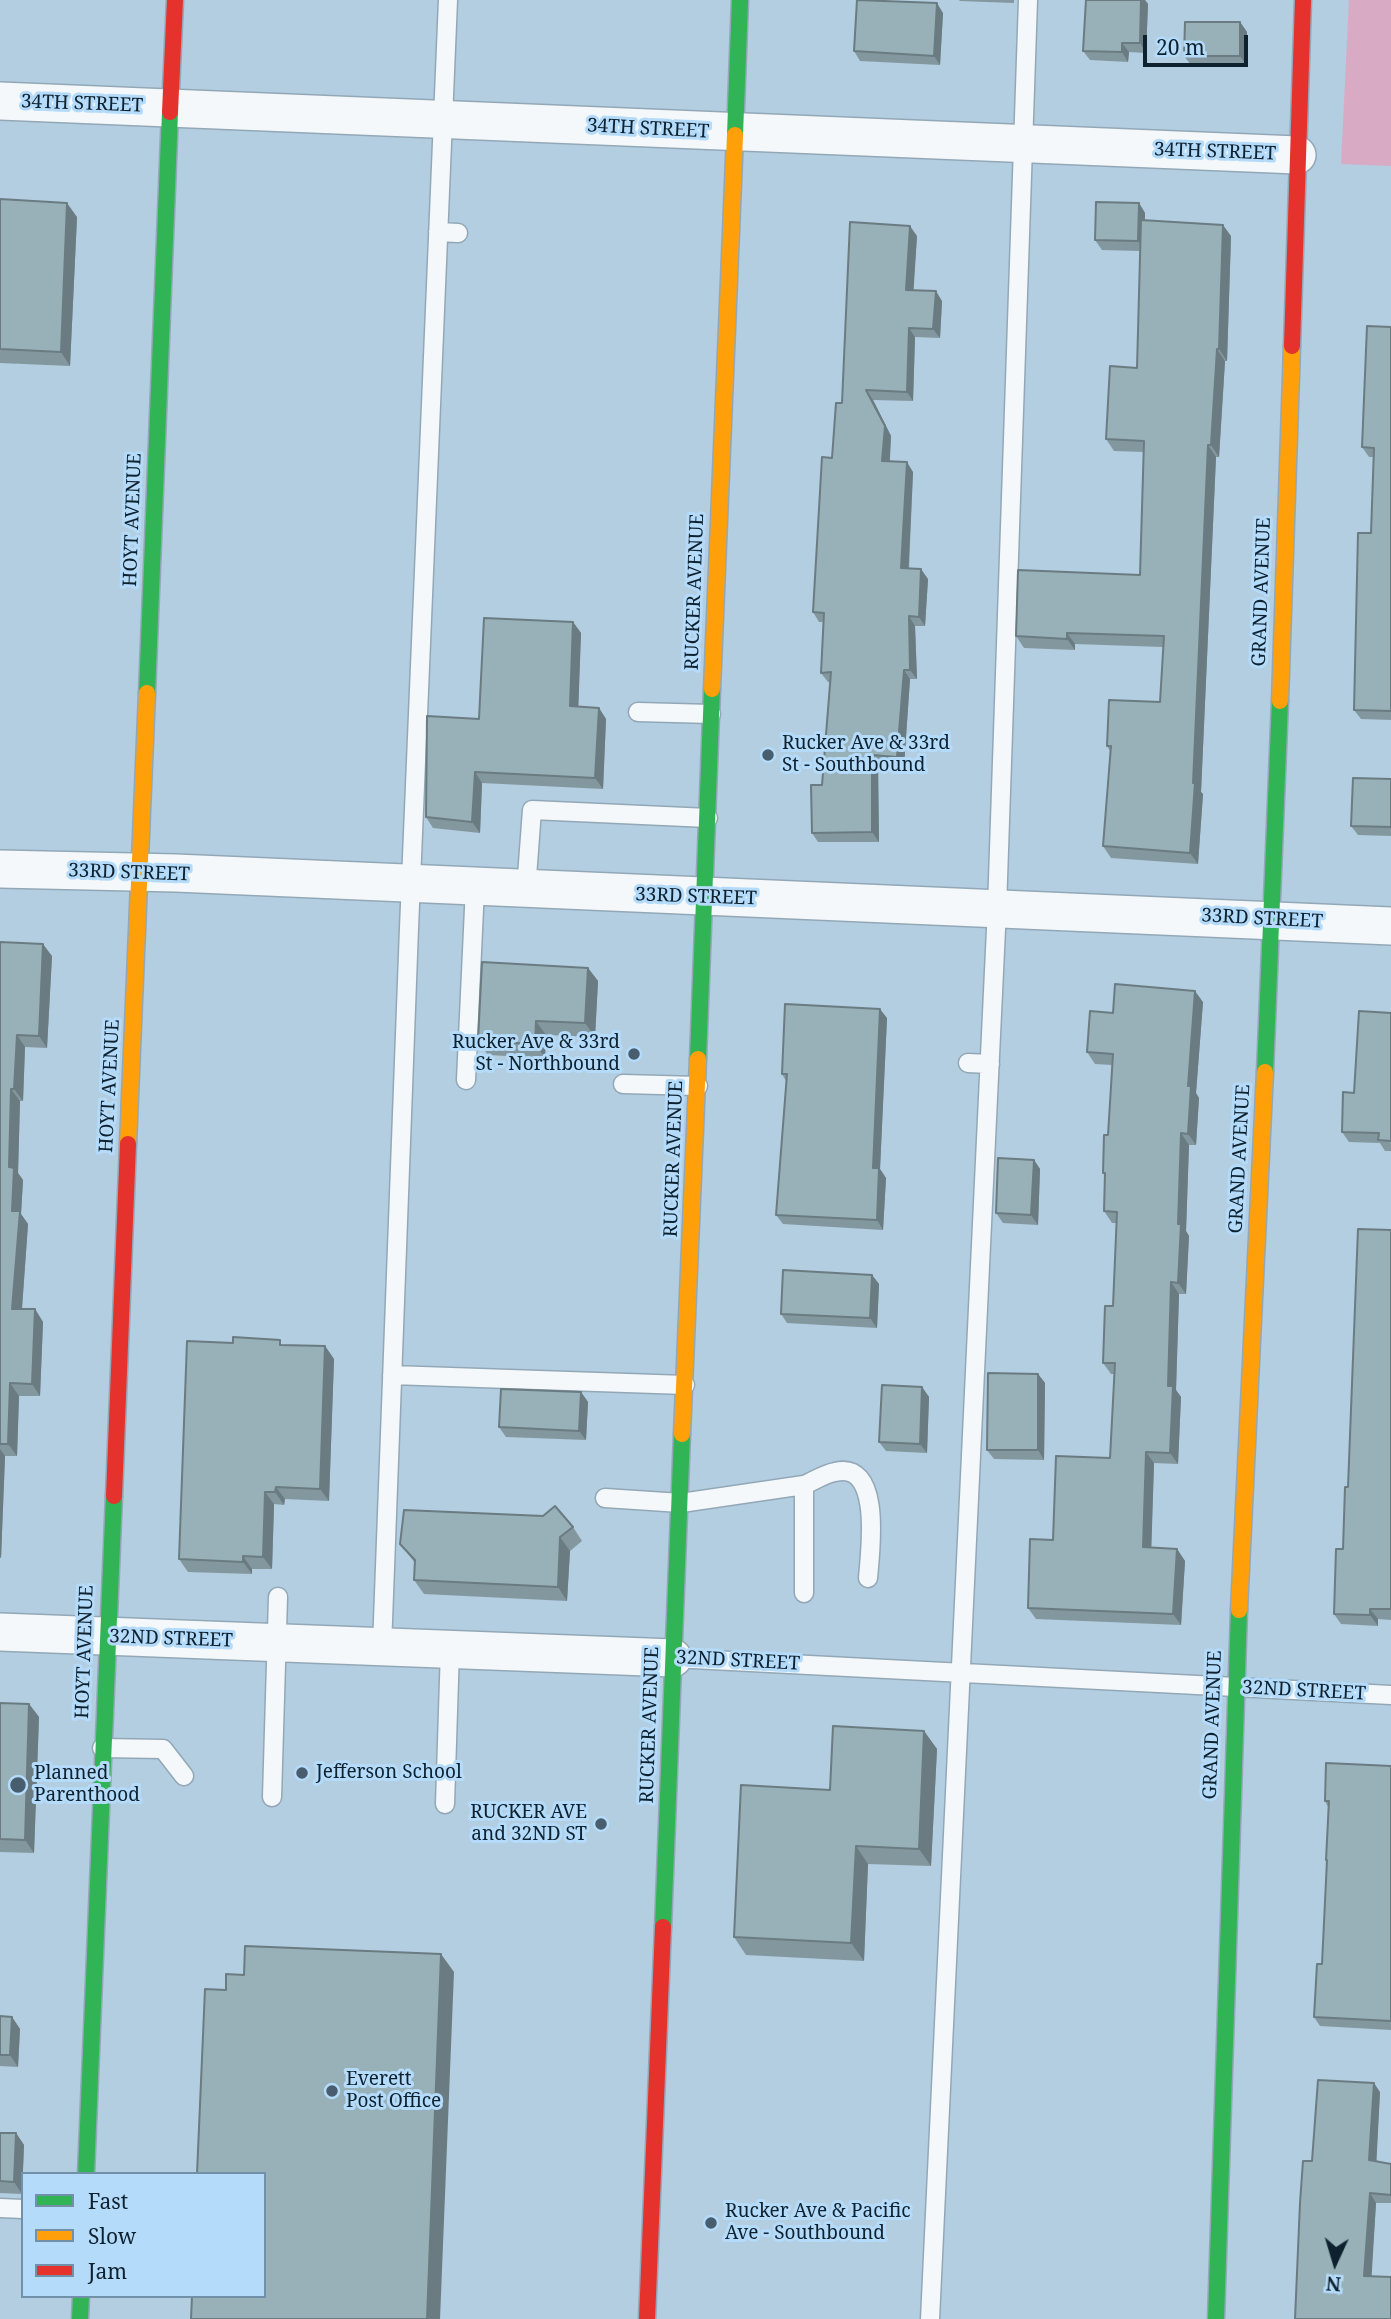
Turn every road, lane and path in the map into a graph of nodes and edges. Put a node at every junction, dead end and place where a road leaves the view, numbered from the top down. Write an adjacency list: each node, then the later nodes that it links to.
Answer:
1 (175, 0): 7 (street, HOYT AVENUE)
2 (448, 0): 8 (lane)
3 (740, 0): 9 (street, RUCKER AVENUE)
4 (1028, 0): 10 (lane)
5 (1303, 0): 11 (street, GRAND AVENUE)
6 (0, 101): 7 (street, 34TH STREET)
7 (170, 108): 8 (street, 34TH STREET); 18 (street, HOYT AVENUE)
8 (444, 119): 9 (street, 34TH STREET); 12 (lane)
9 (735, 133): 10 (street, 34TH STREET); 15 (street, RUCKER AVENUE)
10 (1023, 144): 11 (street, 34TH STREET); 23 (lane)
11 (1297, 155): 24 (street, GRAND AVENUE)
12 (438, 232): 13 (lane); 19 (lane)
13 (458, 233)
14 (638, 712): 15 (lane)
15 (711, 714): 16 (street, RUCKER AVENUE)
16 (708, 818): 21 (lane); 22 (street, RUCKER AVENUE)
17 (0, 869): 18 (street, 33RD STREET)
18 (141, 872): 19 (street, 33RD STREET); 40 (street, HOYT AVENUE)
19 (411, 885): 20 (street, 33RD STREET); 31 (lane)
20 (475, 887): 21 (street, 33RD STREET); 28 (lane)
21 (526, 890): 22 (street, 33RD STREET)
22 (705, 898): 23 (street, 33RD STREET); 30 (street, RUCKER AVENUE)
23 (997, 908): 24 (street, 33RD STREET); 27 (lane)
24 (1273, 920): 25 (street, 33RD STREET); 46 (street, GRAND AVENUE)
25 (1391, 926)
26 (968, 1063): 27 (lane)
27 (990, 1064): 45 (lane)
28 (466, 1080)
29 (623, 1084): 30 (lane)
30 (698, 1086): 32 (street, RUCKER AVENUE)
31 (392, 1375): 32 (lane); 42 (lane)
32 (685, 1385): 35 (street, RUCKER AVENUE)
33 (804, 1485): 35 (lane); 36 (lane); 37 (lane)
34 (605, 1498): 35 (lane)
35 (681, 1503): 44 (street, RUCKER AVENUE)
36 (868, 1578)
37 (804, 1593)
38 (278, 1597): 41 (lane)
39 (0, 1632): 40 (street, 32ND STREET)
40 (107, 1636): 41 (street, 32ND STREET); 48 (street, HOYT AVENUE)
41 (276, 1643): 42 (street, 32ND STREET); 50 (lane)
42 (382, 1647): 43 (street, 32ND STREET)
43 (450, 1649): 44 (street, 32ND STREET); 51 (lane)
44 (673, 1658): 45 (lane, 32ND STREET); 57 (street, RUCKER AVENUE)
45 (961, 1673): 46 (lane, 32ND STREET); 58 (lane)
46 (1235, 1687): 47 (lane, 32ND STREET); 59 (street, GRAND AVENUE)
47 (1391, 1695)
48 (102, 1748): 49 (lane); 52 (street, HOYT AVENUE)
49 (184, 1776)
50 (272, 1797)
51 (445, 1804)
52 (86, 2172)
53 (0, 2208): 54 (lane)
54 (21, 2209)
55 (81, 2298): 56 (street)
56 (80, 2319)
57 (647, 2319)
58 (930, 2319)
59 (1216, 2319)

